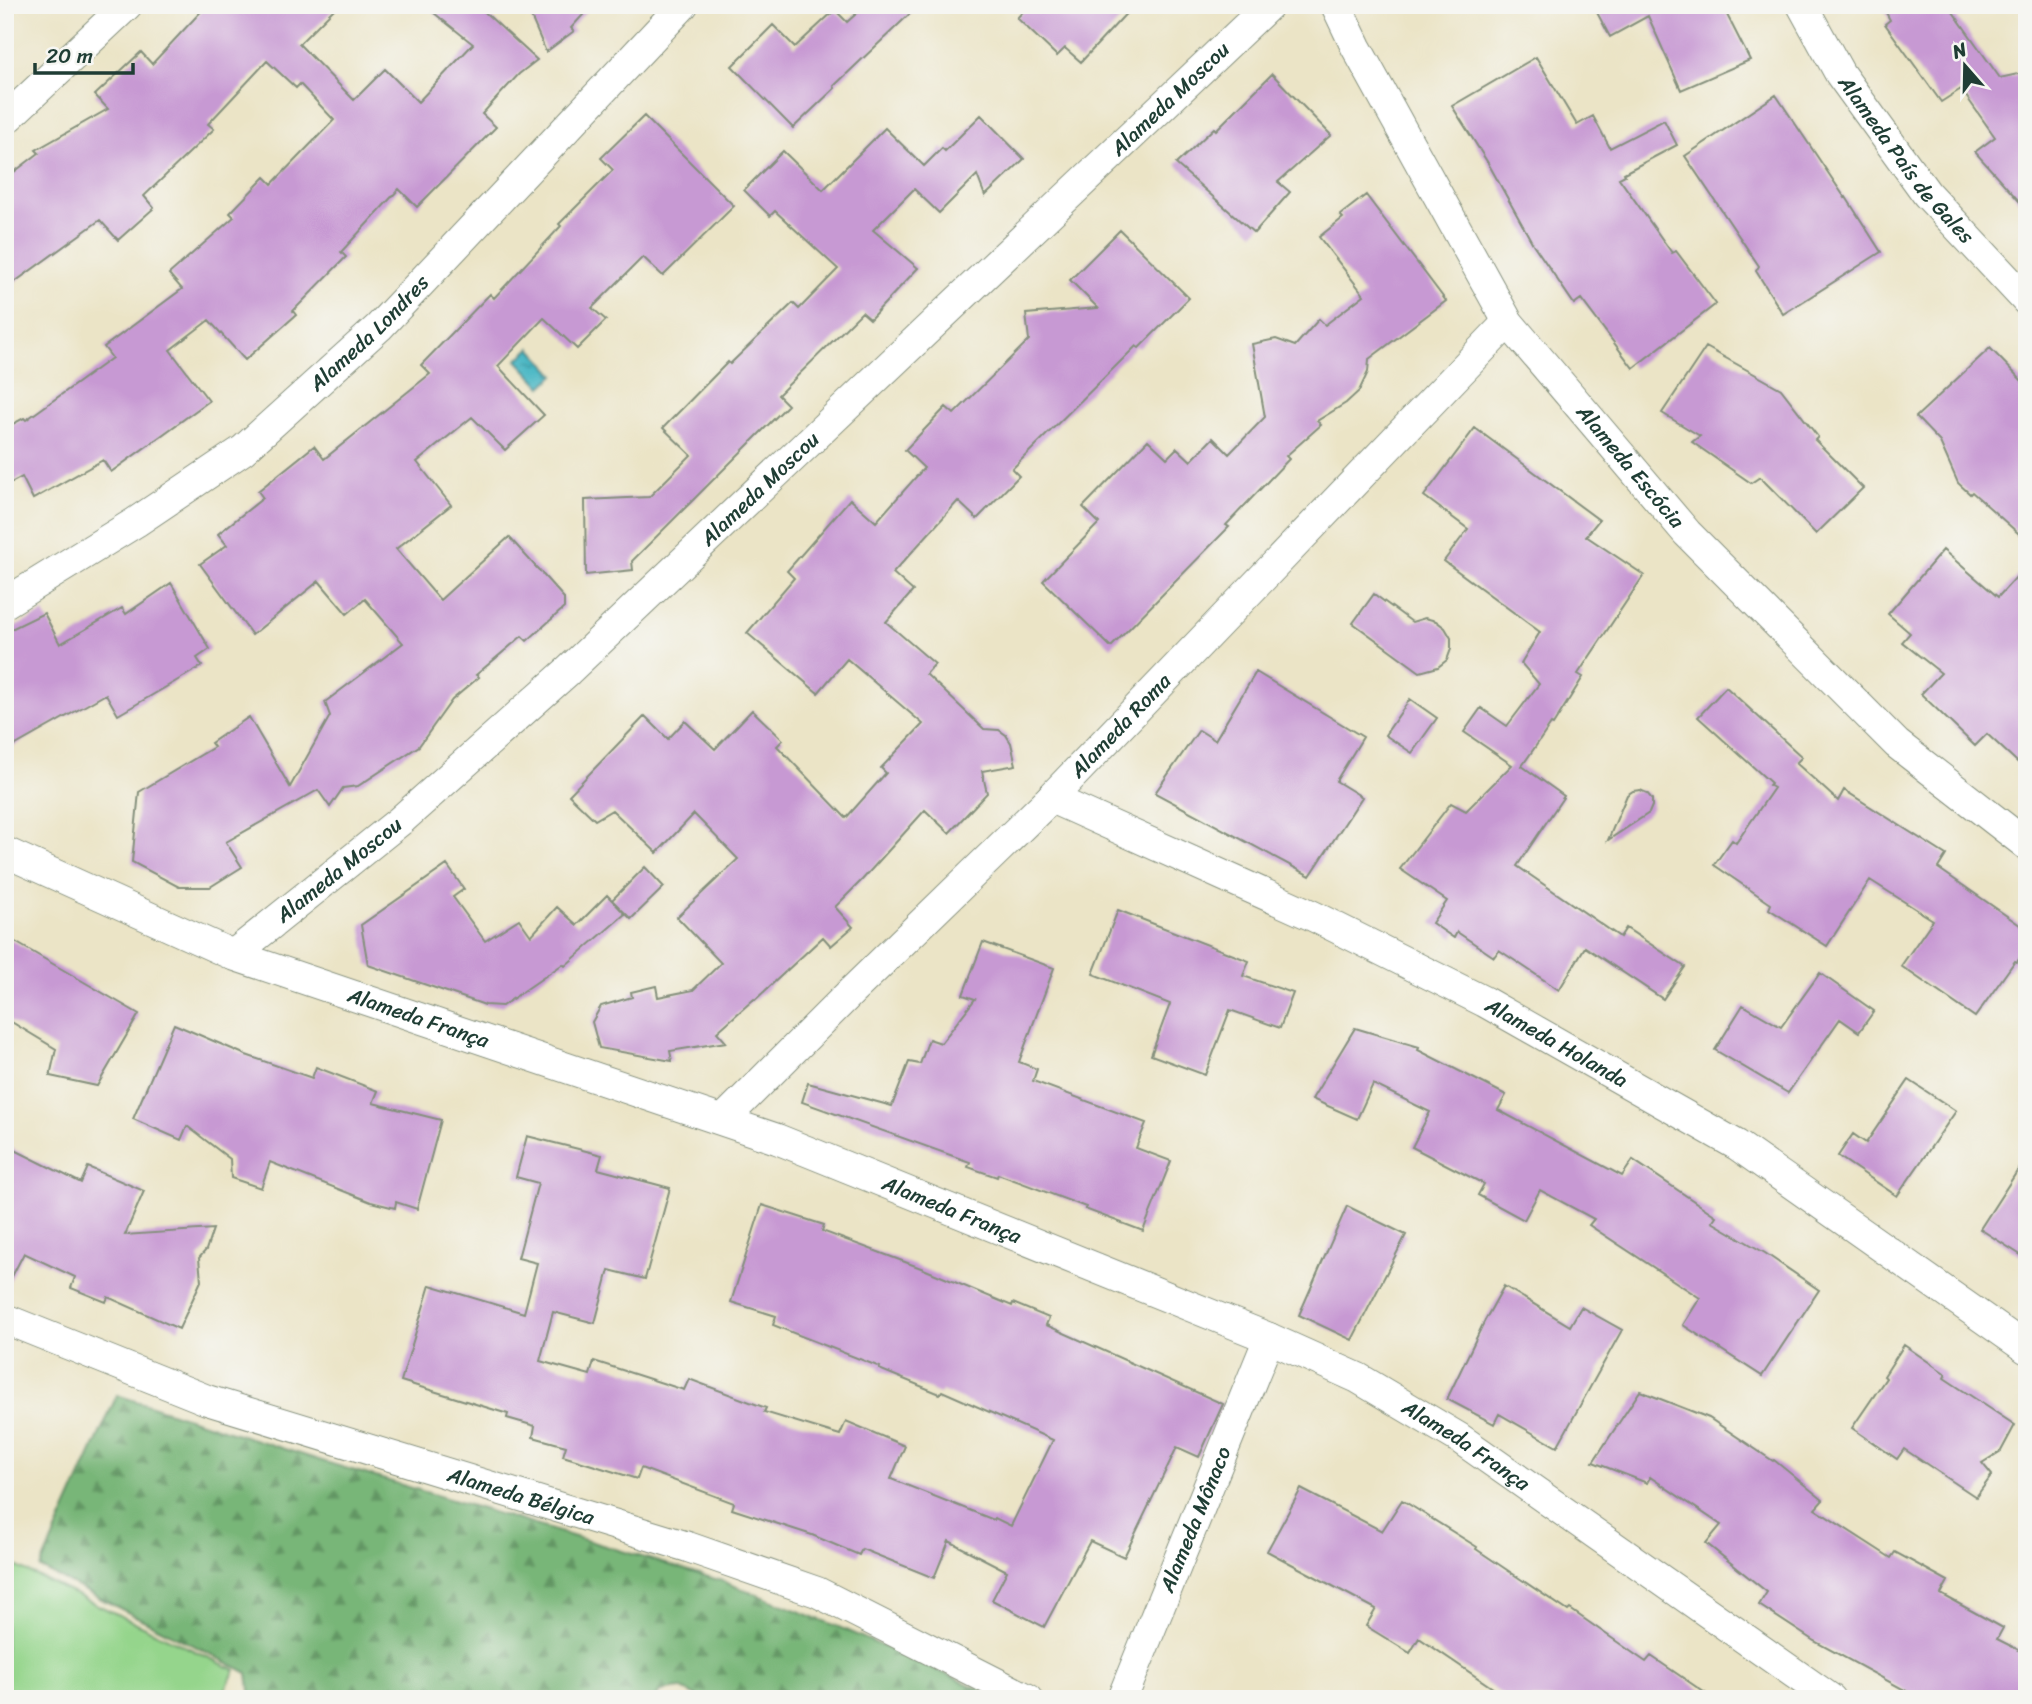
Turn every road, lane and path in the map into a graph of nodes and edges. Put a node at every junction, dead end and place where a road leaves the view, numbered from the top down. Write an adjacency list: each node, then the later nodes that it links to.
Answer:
1 (127, 5): 6 (street)
2 (683, 5): 9 (street, Alameda Londres)
3 (1269, 5): 13 (street, Alameda Moscou)
4 (1336, 5): 8 (street, Alameda Escócia)
5 (1802, 5): 7 (street, Alameda País de Gales)
6 (5, 120)
7 (2027, 301)
8 (1508, 322): 10 (street, Alameda Roma); 11 (street, Alameda Escócia)
9 (5, 603)
10 (1051, 798): 14 (street, Alameda Roma); 17 (street, Alameda Holanda)
11 (2027, 845)
12 (5, 852): 13 (street, Alameda França)
13 (233, 955): 14 (street, Alameda França)
14 (723, 1120): 16 (street, Alameda França)
15 (5, 1319): 18 (street, Alameda Bélgica)
16 (1269, 1338): 19 (street, Alameda Mônaco); 20 (street, Alameda França)
17 (2027, 1349)
18 (1028, 1699)
19 (1122, 1699)
20 (1831, 1699)

